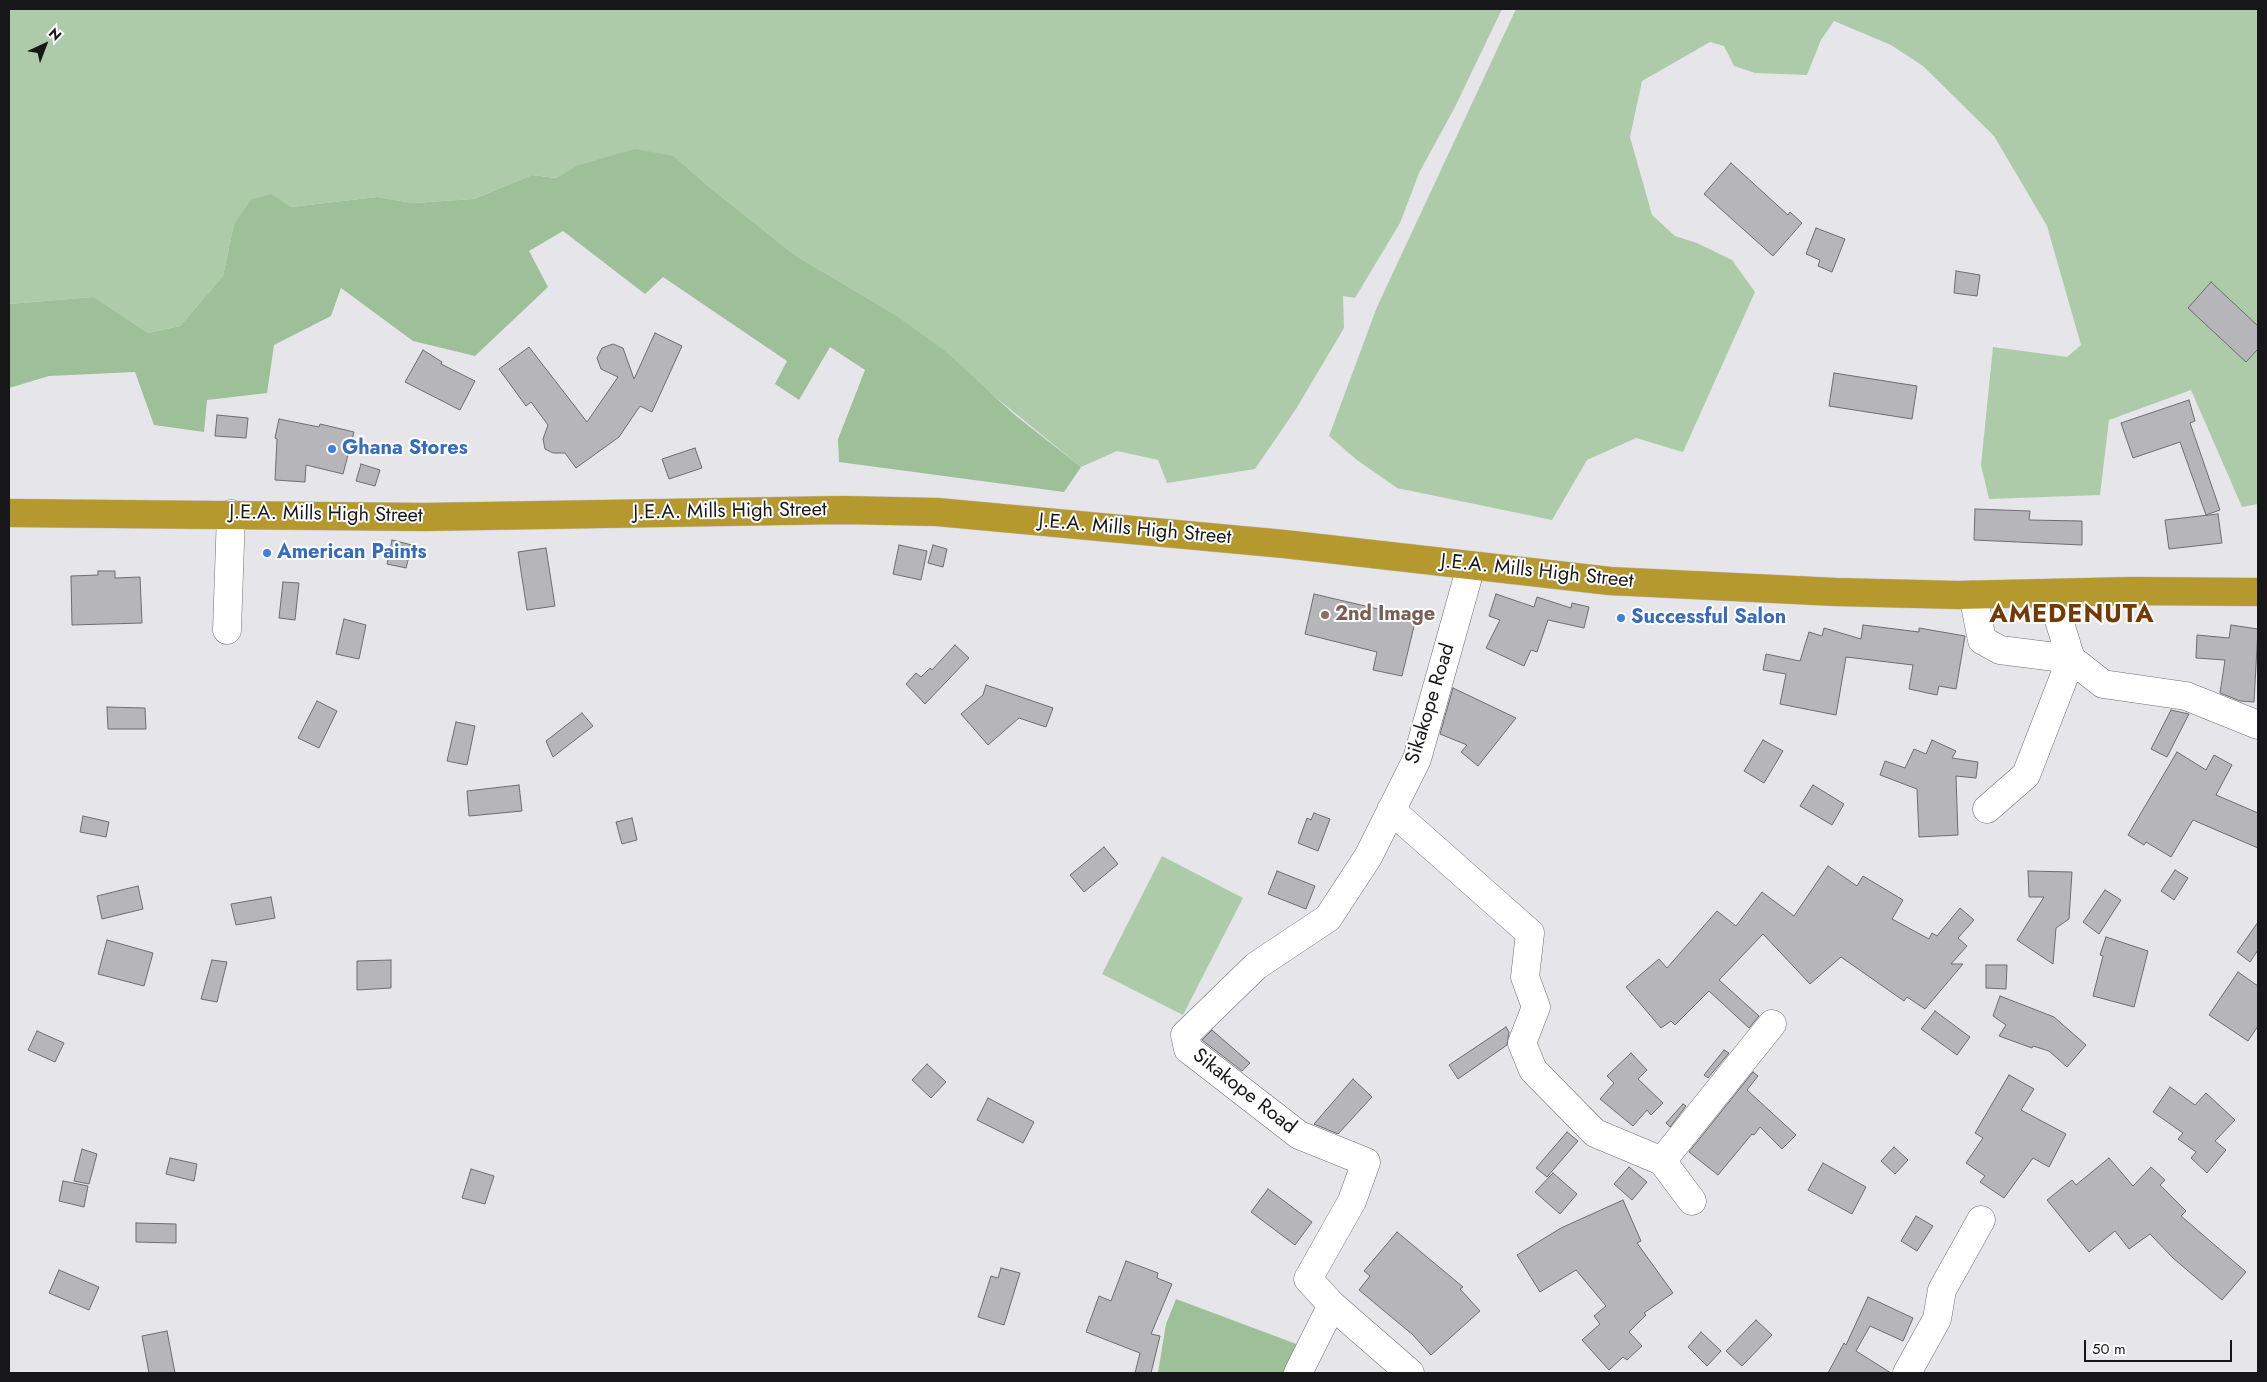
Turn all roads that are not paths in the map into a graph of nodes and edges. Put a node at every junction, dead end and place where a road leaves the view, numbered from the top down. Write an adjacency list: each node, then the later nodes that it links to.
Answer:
1 (9, 512): 2 (highway, J.E.A. Mills High Street)
2 (231, 514): 3 (highway, J.E.A. Mills High Street); 7 (street)
3 (1472, 566): 6 (highway, J.E.A. Mills High Street); 11 (street, Sikakope Road)
4 (2258, 592): 5 (highway, J.E.A. Mills High Street)
5 (2051, 594): 6 (highway, J.E.A. Mills High Street); 8 (street)
6 (1973, 595): 8 (street)
7 (227, 630)
8 (2071, 659): 9 (street); 10 (street)
9 (2258, 725)
10 (1986, 809)
11 (1391, 810): 13 (street); 16 (street, Sikakope Road)
12 (1772, 1024): 13 (street)
13 (1662, 1161): 14 (street)
14 (1692, 1201)
15 (1981, 1220): 19 (street)
16 (1332, 1305): 17 (street); 18 (street, Sikakope Road)
17 (1298, 1373)
18 (1410, 1373)
19 (1908, 1373)

